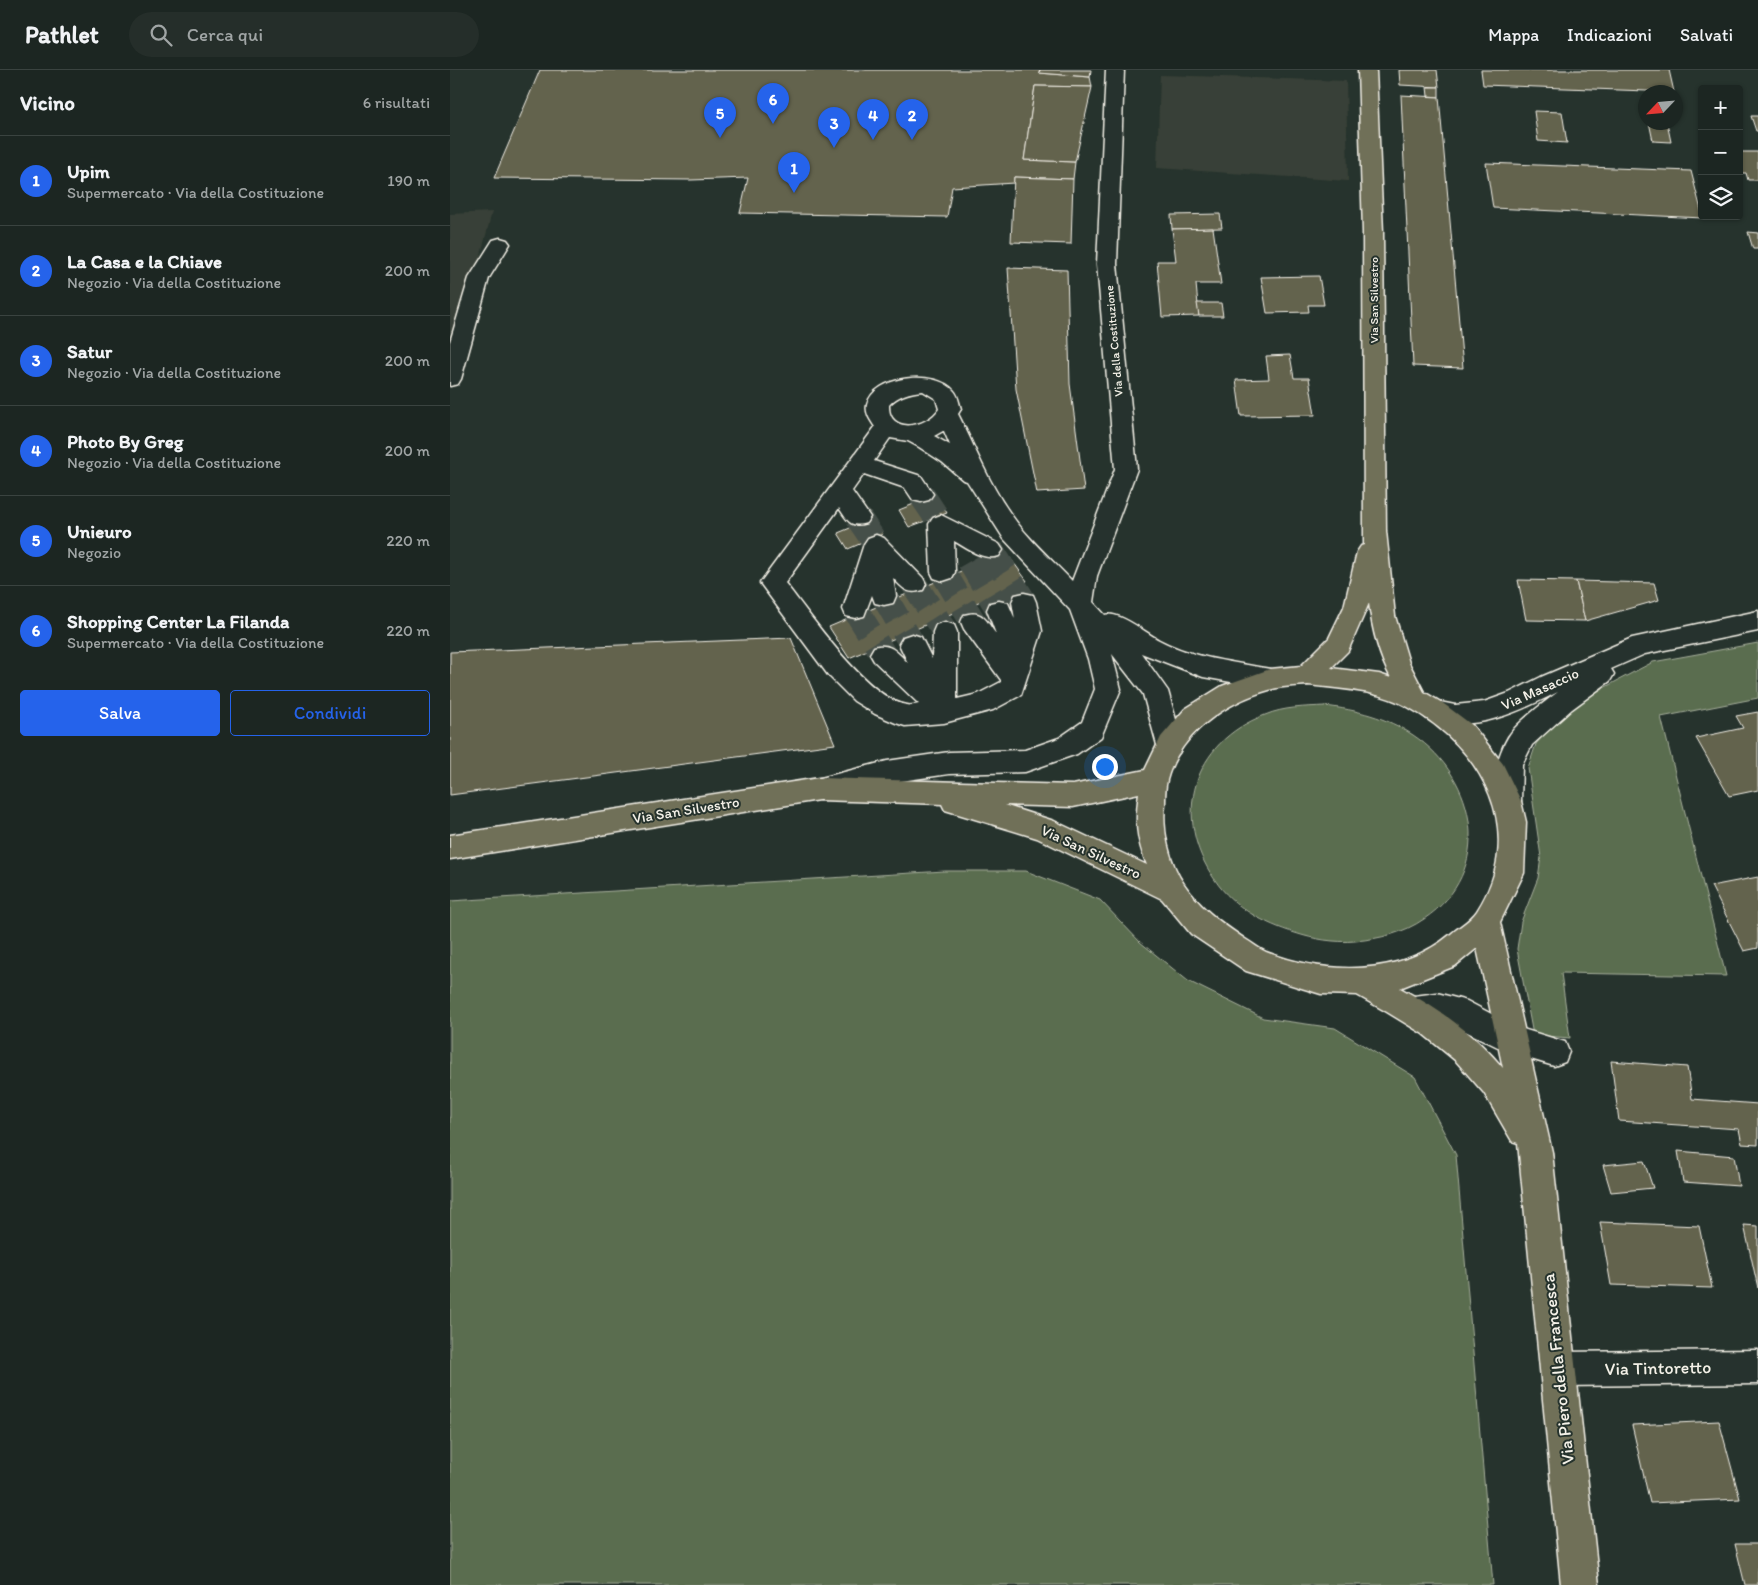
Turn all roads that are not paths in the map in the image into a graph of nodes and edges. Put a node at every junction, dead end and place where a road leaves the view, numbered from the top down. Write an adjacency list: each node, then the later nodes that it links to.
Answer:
1 (1115, 70): 22 (street, Via della Costituzione)
2 (1367, 70): 14 (main road, Via San Silvestro)
3 (500, 244): 4 (street)
4 (450, 379)
5 (948, 416): 6 (street); 7 (street); 9 (street)
6 (887, 426): 7 (street); 8 (street)
7 (911, 433): 9 (street)
8 (859, 464): 10 (street); 11 (street)
9 (978, 481): 22 (street)
10 (840, 491): 12 (street); 35 (street)
11 (921, 494)
12 (858, 517)
13 (941, 524): 16 (street); 17 (street); 18 (street)
14 (1374, 531): 31 (main road, Via San Silvestro); 34 (main road, Via San Silvestro)
15 (876, 544): 19 (street); 20 (street); 23 (street)
16 (990, 550)
17 (970, 561)
18 (943, 572)
19 (914, 584)
20 (884, 596)
21 (1024, 602): 32 (street)
22 (1080, 604): 33 (street); 36 (street); 38 (street, Via della Costituzione)
23 (855, 609)
24 (999, 610): 32 (street)
25 (1758, 621): 29 (street, Via Masaccio)
26 (972, 622): 32 (street)
27 (945, 632): 35 (street)
28 (912, 644): 35 (street)
29 (1641, 645): 34 (street, Via Masaccio); 40 (street, Via Masaccio)
30 (883, 654): 35 (street)
31 (1308, 675): 33 (main road); 34 (main road)
32 (1014, 679): 35 (street)
33 (1270, 679): 36 (main road)
34 (1425, 705): 40 (main road)
35 (944, 713)
36 (1170, 745): 37 (main road)
37 (1154, 779): 39 (main road, Via San Silvestro); 42 (main road)
38 (819, 789): 39 (main road, Via San Silvestro); 41 (main road, Via San Silvestro)
39 (923, 792): 42 (main road, Via San Silvestro)
40 (1507, 801): 43 (main road)
41 (450, 847)
42 (1172, 890): 44 (main road)
43 (1486, 922): 44 (main road); 46 (main road, Via Piero della Francesca)
44 (1360, 982): 45 (main road, Via Piero della Francesca)
45 (1414, 1010): 46 (street); 48 (main road, Via Piero della Francesca)
46 (1510, 1039): 47 (street); 48 (main road, Via Piero della Francesca)
47 (1554, 1052)
48 (1536, 1152): 50 (main road, Via Piero della Francesca)
49 (1758, 1367): 50 (street, Via Tintoretto)
50 (1558, 1369): 51 (main road, Via Piero della Francesca)
51 (1580, 1585)

